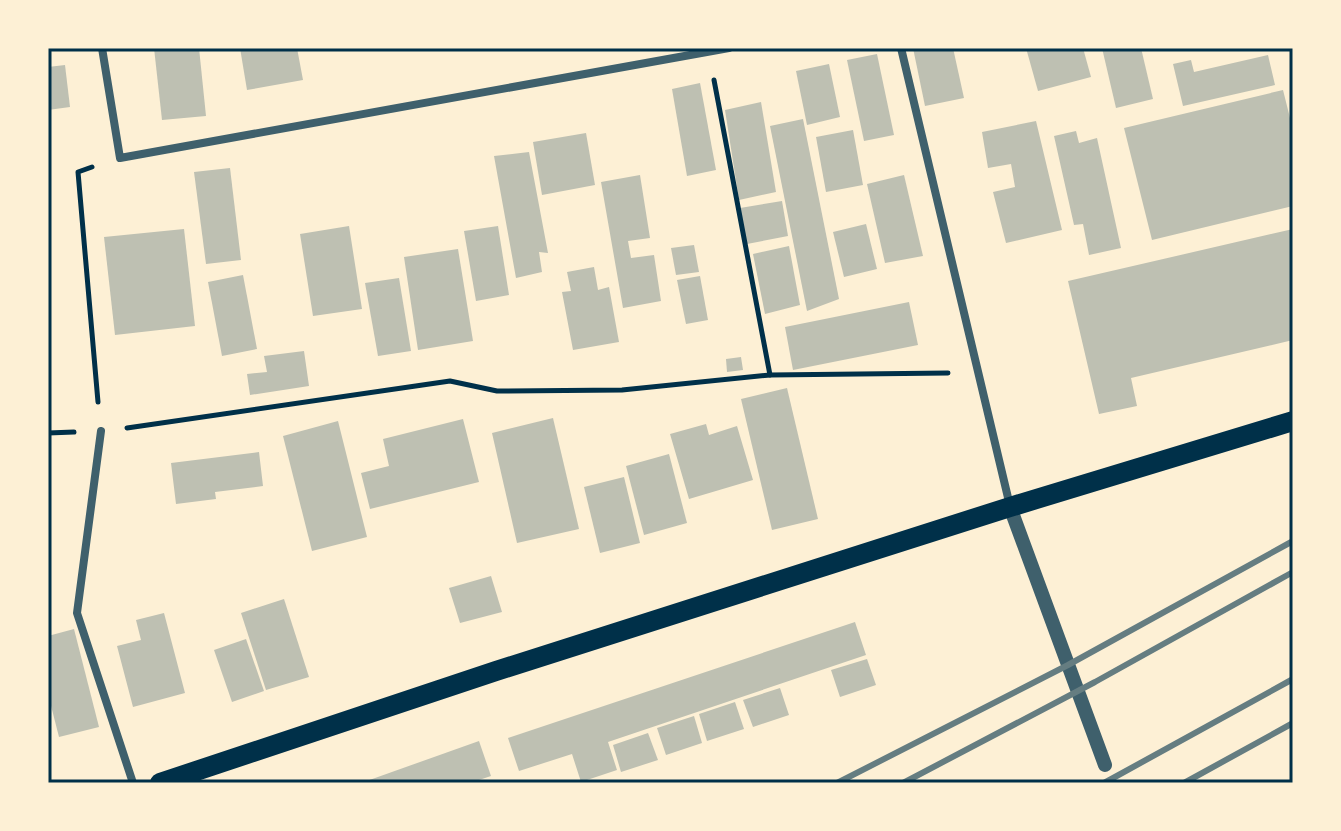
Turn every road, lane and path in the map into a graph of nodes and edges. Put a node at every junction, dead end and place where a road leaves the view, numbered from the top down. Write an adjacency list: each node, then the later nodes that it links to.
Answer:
1 (102, 48): 5 (street)
2 (729, 48): 4 (street)
3 (901, 48): 6 (street)
4 (709, 52): 5 (street); 7 (path)
5 (120, 158): 9 (path)
6 (977, 371): 7 (path); 10 (street)
7 (770, 375): 9 (path)
8 (1293, 421): 10 (main road)
9 (101, 431): 12 (street)
10 (1010, 507): 11 (street); 13 (main road)
11 (1105, 765)
12 (133, 783)
13 (160, 783)

